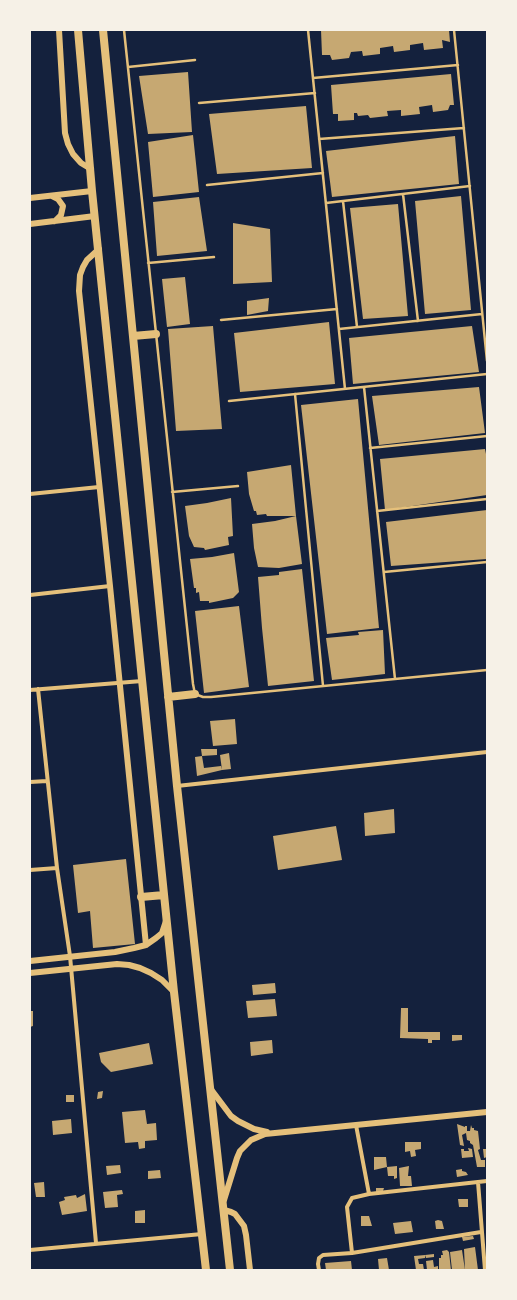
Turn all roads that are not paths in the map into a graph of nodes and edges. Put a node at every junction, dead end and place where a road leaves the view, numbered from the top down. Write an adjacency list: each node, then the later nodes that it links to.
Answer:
1 (59, 30): 15 (street)
2 (78, 30): 15 (main road)
3 (104, 30): 38 (main road)
4 (124, 30): 9 (lane)
5 (308, 30): 10 (lane)
6 (454, 30): 8 (lane)
7 (195, 60): 9 (lane)
8 (458, 65): 10 (lane); 13 (lane)
9 (128, 67): 30 (lane)
10 (313, 78): 11 (lane)
11 (315, 92): 12 (lane); 14 (lane)
12 (199, 103)
13 (464, 128): 14 (lane); 18 (lane)
14 (320, 139): 16 (lane)
15 (91, 169): 19 (main road)
16 (323, 173): 17 (lane); 24 (lane)
17 (207, 185)
18 (470, 186): 20 (lane); 32 (lane)
19 (92, 191): 21 (street); 25 (main road)
20 (403, 194): 23 (lane); 34 (lane)
21 (50, 196): 22 (street); 26 (street)
22 (30, 198)
23 (343, 201): 24 (lane); 35 (lane)
24 (326, 203): 31 (lane)
25 (95, 216): 26 (street); 28 (main road)
26 (52, 222): 27 (street)
27 (30, 224)
28 (99, 249): 48 (street); 59 (main road)
29 (214, 257): 30 (lane)
30 (148, 263): 37 (lane)
31 (337, 309): 33 (lane); 36 (lane)
32 (482, 314): 34 (lane); 39 (lane)
33 (220, 320)
34 (418, 321): 35 (lane)
35 (357, 327): 36 (lane)
36 (339, 329): 42 (lane)
37 (156, 334): 38 (main road); 49 (lane)
38 (133, 336): 65 (main road)
39 (487, 361)
40 (487, 374): 41 (lane)
41 (364, 387): 42 (lane); 46 (lane)
42 (345, 389): 43 (lane)
43 (295, 394): 44 (lane); 61 (lane)
44 (229, 401)
45 (487, 436): 46 (lane)
46 (370, 448): 52 (lane)
47 (238, 486): 49 (lane)
48 (99, 487): 50 (street); 55 (street)
49 (172, 492): 64 (lane)
50 (30, 494)
51 (487, 500): 52 (lane)
52 (377, 511): 54 (lane)
53 (487, 562): 54 (lane)
54 (384, 572): 58 (lane)
55 (110, 586): 56 (street); 60 (street)
56 (30, 595)
57 (487, 670): 58 (lane)
58 (395, 679): 61 (lane)
59 (142, 681): 60 (street); 72 (main road)
60 (119, 683): 63 (street); 73 (street)
61 (323, 686): 64 (lane)
62 (30, 690): 63 (street)
63 (38, 690): 67 (street)
64 (196, 694): 65 (main road)
65 (168, 697): 69 (main road)
66 (487, 752): 69 (street)
67 (47, 781): 68 (street); 70 (street)
68 (30, 782)
69 (177, 786): 81 (main road)
70 (57, 868): 71 (street); 76 (street)
71 (30, 870)
72 (164, 895): 73 (main road); 74 (main road)
73 (141, 897): 75 (street)
74 (166, 921): 75 (street); 80 (main road)
75 (146, 945): 76 (street)
76 (70, 956): 77 (street); 78 (street)
77 (30, 960)
78 (71, 969): 79 (street); 80 (street); 92 (street)
79 (30, 973)
80 (174, 992): 91 (main road)
81 (210, 1088): 84 (street); 88 (main road)
82 (487, 1112): 83 (street)
83 (356, 1125): 84 (street); 87 (street)
84 (272, 1132): 88 (street)
85 (487, 1181): 86 (street)
86 (478, 1182): 87 (street); 90 (street)
87 (369, 1194): 94 (street)
88 (223, 1202): 89 (main road)
89 (224, 1210): 96 (main road); 97 (street)
90 (481, 1232): 94 (street); 99 (street)
91 (202, 1234): 92 (street); 95 (main road)
92 (96, 1243): 93 (street)
93 (30, 1250)
94 (352, 1253): 98 (street)
95 (206, 1270)
96 (230, 1270)
97 (250, 1270)
98 (319, 1270)
99 (485, 1270)

